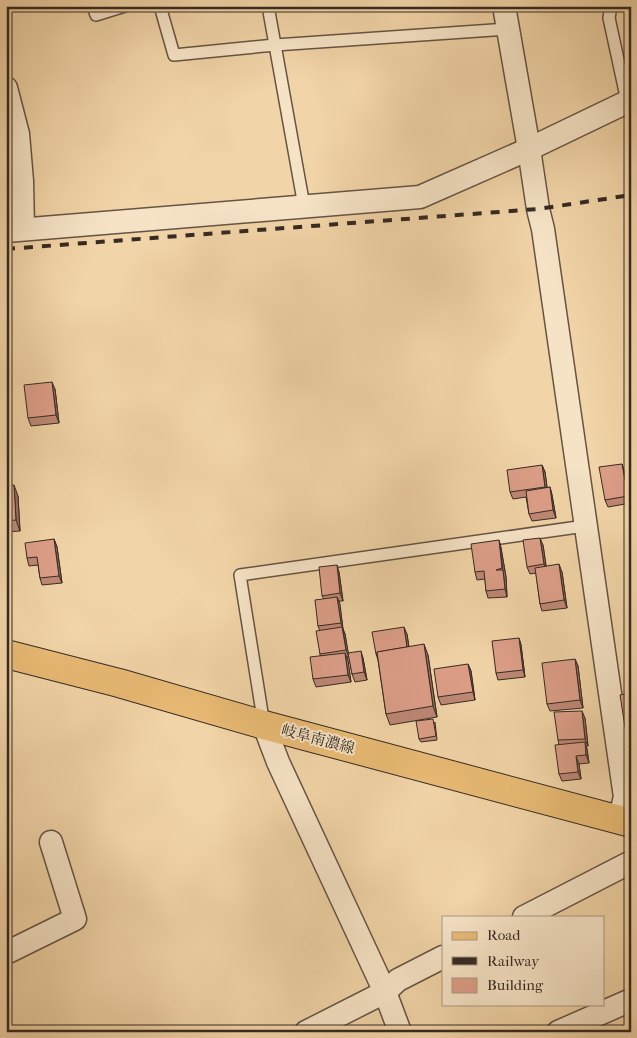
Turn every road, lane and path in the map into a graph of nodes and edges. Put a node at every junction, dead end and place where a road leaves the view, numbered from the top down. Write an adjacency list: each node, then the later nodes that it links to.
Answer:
1 (93, 6): 2 (lane)
2 (125, 6)
3 (160, 6): 8 (lane)
4 (268, 6): 8 (lane)
5 (504, 6): 7 (street)
6 (611, 6): 10 (lane)
7 (508, 29): 8 (lane); 12 (street)
8 (275, 45): 13 (lane)
9 (6, 88): 11 (street)
10 (629, 101): 12 (street)
11 (12, 134): 14 (street)
12 (529, 149): 13 (street); 15 (street)
13 (304, 206): 14 (street)
14 (15, 230)
15 (586, 526): 17 (lane); 18 (street)
16 (6, 654): 17 (main road, 岐阜南濃線)
17 (264, 724): 18 (main road, 岐阜南濃線); 24 (street)
18 (625, 822)
19 (52, 842): 22 (street)
20 (631, 862): 21 (street)
21 (526, 916)
22 (6, 953)
23 (442, 958): 24 (street)
24 (385, 992): 26 (street); 27 (street)
25 (631, 1000): 28 (street)
26 (306, 1032)
27 (400, 1032)
28 (558, 1032)

